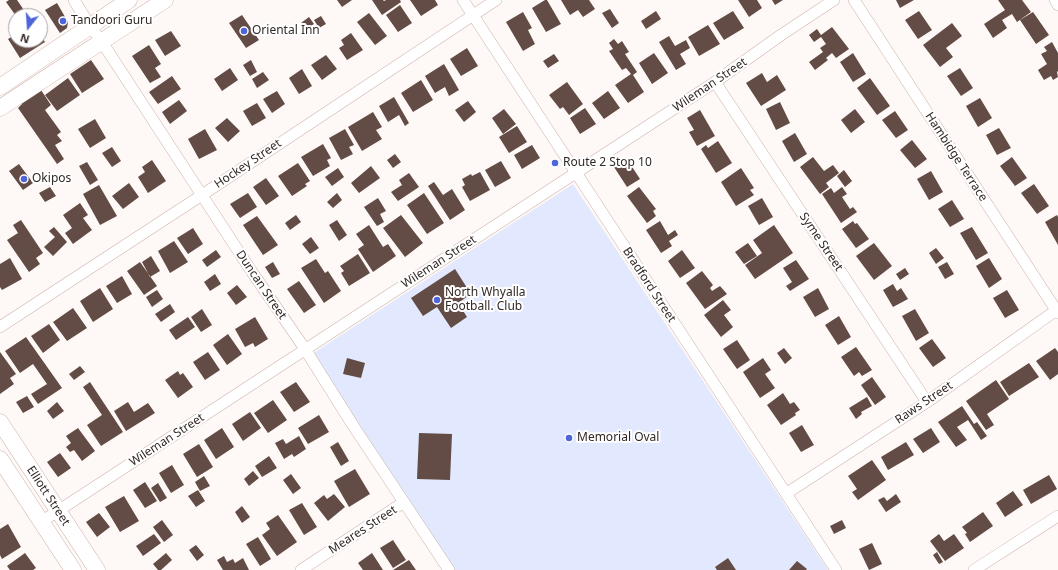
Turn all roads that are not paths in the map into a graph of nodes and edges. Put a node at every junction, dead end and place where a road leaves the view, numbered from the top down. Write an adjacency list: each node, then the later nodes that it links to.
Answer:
1 (74, 0): 11 (street, Duncan Street)
2 (129, 0): 11 (street)
3 (165, 0): 12 (street)
4 (463, 0): 10 (street, Bradford Street)
5 (496, 0): 10 (street, Hockey Street)
6 (834, 0): 13 (street, Wileman Street)
7 (854, 0): 18 (street, Hambidge Terrace)
8 (1055, 0): 9 (street)
9 (1058, 5)
10 (473, 15): 16 (street, Bradford Street); 17 (street, Hockey Street)
11 (90, 26): 12 (street, Duncan Street); 14 (street)
12 (102, 42): 15 (street); 17 (street, Duncan Street)
13 (715, 82): 16 (street, Wileman Street); 21 (street, Syme Street)
14 (0, 87)
15 (0, 108)
16 (575, 173): 20 (street, Wileman Street); 24 (street, Bradford Street)
17 (202, 195): 19 (street, Hockey Street); 20 (street, Duncan Street)
18 (1057, 311): 21 (street, Raws Street)
19 (0, 327)
20 (305, 349): 25 (street, Duncan Street); 26 (street, Wileman Street)
21 (927, 402): 24 (street, Raws Street)
22 (0, 422): 26 (street, Elliott Street)
23 (0, 459): 28 (street, Elliott Street)
24 (787, 493): 33 (street, Bradford Street)
25 (404, 502): 31 (street, Meares Street); 32 (street, Duncan Street)
26 (58, 511): 28 (street, Wileman Street); 30 (street, Elliott Street)
27 (1058, 516): 34 (street)
28 (41, 522): 29 (street, Elliott Street)
29 (73, 570)
30 (97, 570)
31 (301, 570)
32 (449, 570)
33 (836, 570)
34 (974, 570)

